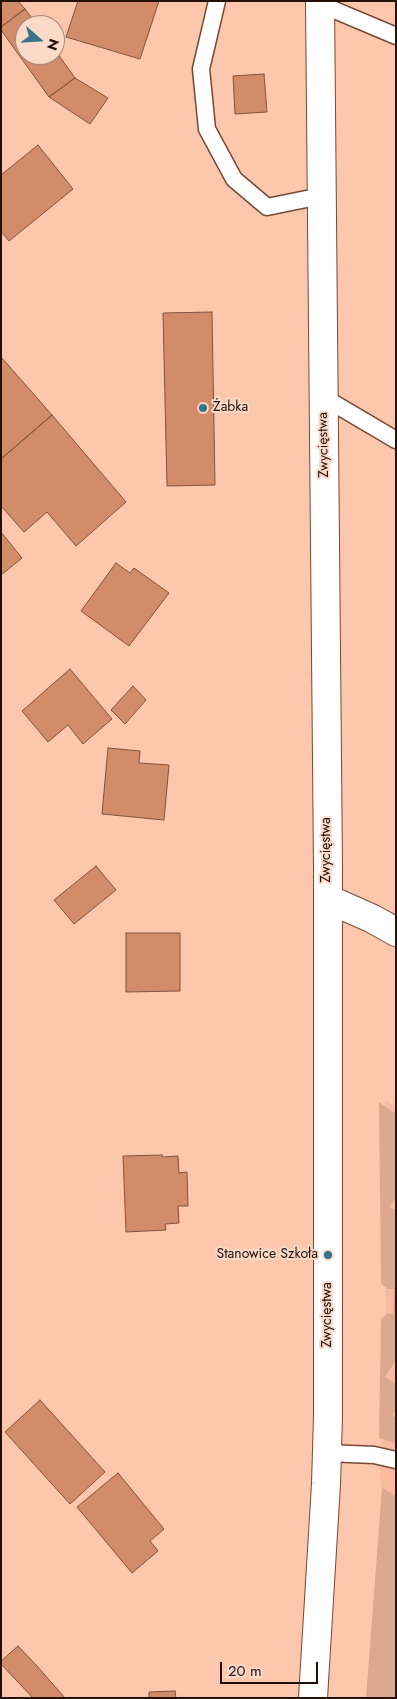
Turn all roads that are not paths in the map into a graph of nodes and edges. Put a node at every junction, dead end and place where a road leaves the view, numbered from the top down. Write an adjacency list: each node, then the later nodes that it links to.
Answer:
1 (216, 1): 4 (lane)
2 (319, 2): 3 (lane); 4 (main road, Zwycięstwa)
3 (396, 36)
4 (321, 196): 5 (main road, Zwycięstwa)
5 (323, 397): 6 (lane); 7 (main road, Zwycięstwa)
6 (396, 440)
7 (328, 899): 8 (main road); 9 (main road, Zwycięstwa)
8 (396, 932)
9 (327, 1453): 10 (lane); 11 (main road, Zwycięstwa)
10 (396, 1460)
11 (313, 1698)

